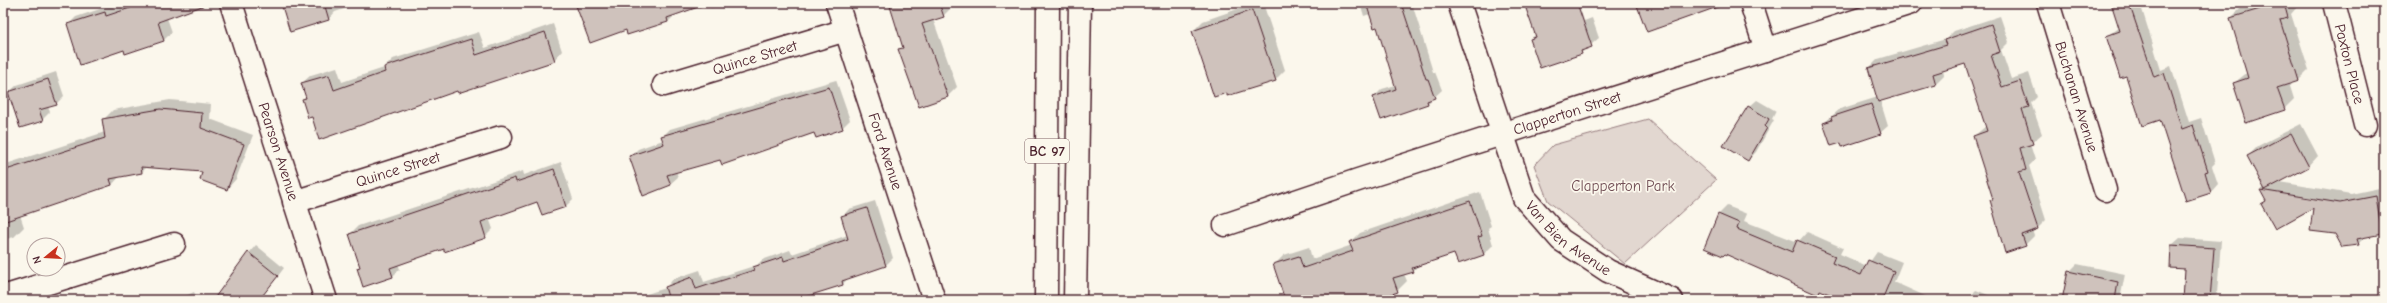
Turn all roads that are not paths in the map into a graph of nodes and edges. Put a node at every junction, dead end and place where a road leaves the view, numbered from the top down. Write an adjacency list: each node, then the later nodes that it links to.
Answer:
1 (231, 3): 17 (main road, Pearson Avenue)
2 (837, 3): 10 (main road, Ford Avenue)
3 (1048, 3): 23 (main road, BC 97)
4 (1080, 3): 24 (main road, BC 97)
5 (1459, 3): 14 (main road, Van Bien Avenue)
6 (1751, 3): 11 (main road)
7 (1911, 3): 11 (main road, Clapperton Street)
8 (2048, 3): 16 (main road, Buchanan Avenue)
9 (2334, 3): 13 (main road, Paxton Place)
10 (846, 30): 12 (main road, Quince Street); 22 (main road, Ford Avenue)
11 (1766, 50): 14 (main road, Clapperton Street)
12 (664, 86)
13 (2365, 125)
14 (1502, 135): 18 (main road, Clapperton Street); 25 (main road, Van Bien Avenue)
15 (501, 137): 17 (main road, Quince Street)
16 (2105, 190)
17 (294, 202): 21 (main road, Pearson Avenue)
18 (1225, 224)
19 (174, 244): 20 (main road)
20 (3, 297)
21 (326, 300)
22 (934, 300)
23 (1046, 300)
24 (1075, 300)
25 (1672, 300)

